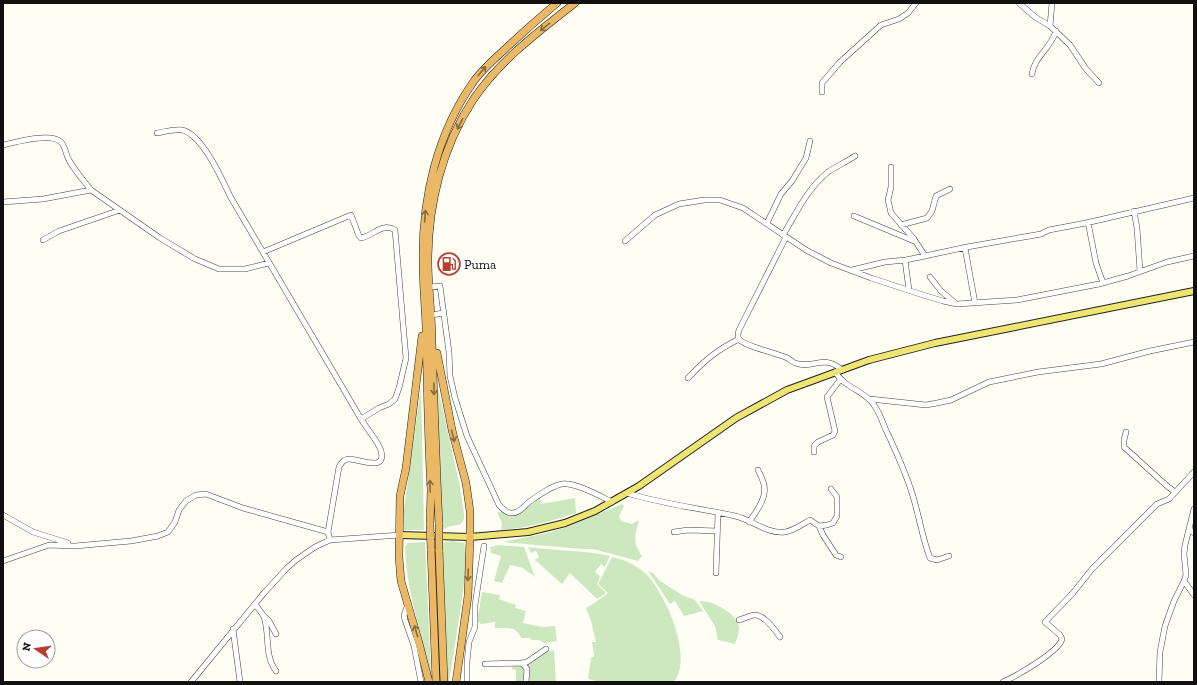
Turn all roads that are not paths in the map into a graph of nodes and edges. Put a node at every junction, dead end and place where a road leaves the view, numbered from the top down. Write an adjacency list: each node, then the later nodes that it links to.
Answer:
1 (558, 3): 46 (highway, one-way to 1)
2 (575, 3): 40 (highway, one-way to 40)
3 (916, 3): 10 (street)
4 (1019, 3): 6 (street)
5 (1052, 3): 6 (street)
6 (1050, 26): 7 (street)
7 (1056, 31): 8 (street); 9 (street)
8 (1032, 74)
9 (1099, 83)
10 (822, 92)
11 (157, 132): 31 (street)
12 (810, 141): 24 (street)
13 (3, 145): 17 (street)
14 (855, 156): 26 (street)
15 (891, 167): 25 (street)
16 (950, 189): 25 (street)
17 (91, 190): 19 (street); 20 (street)
18 (1194, 198): 21 (street)
19 (3, 202)
20 (120, 210): 27 (street); 35 (street)
21 (1134, 211): 23 (street); 37 (street)
22 (854, 216): 29 (street)
23 (1088, 222): 30 (street); 39 (street)
24 (767, 223): 26 (street); 28 (street)
25 (901, 225): 29 (street)
26 (784, 236): 36 (street); 47 (street)
27 (44, 240)
28 (625, 240)
29 (915, 241): 32 (street)
30 (965, 248): 32 (street); 43 (street)
31 (263, 252): 35 (street); 54 (street)
32 (925, 256): 34 (street)
33 (1194, 256): 37 (street)
34 (905, 260): 36 (street); 41 (street)
35 (269, 263): 54 (street)
36 (851, 270): 41 (street)
37 (1140, 271): 39 (street)
38 (930, 277): 44 (street)
39 (1103, 283): 43 (street)
40 (430, 287): 45 (street); 46 (highway)
41 (909, 290): 44 (street)
42 (1194, 291): 49 (main road)
43 (975, 303): 44 (street)
44 (957, 304)
45 (443, 312): 46 (street); 62 (street)
46 (429, 315): 73 (highway); 74 (highway, one-way to 74); 99 (highway, one-way to 46, bridge); 100 (highway, one-way to 100, bridge)
47 (739, 339): 49 (street); 51 (street)
48 (1194, 342): 53 (street)
49 (842, 370): 50 (main road)
50 (836, 372): 52 (street); 61 (main road)
51 (688, 378)
52 (840, 380): 53 (street); 56 (street)
53 (870, 399): 78 (street)
54 (361, 419): 70 (street)
55 (1126, 432): 60 (street)
56 (814, 452)
57 (758, 470): 66 (street)
58 (1194, 472): 60 (street)
59 (831, 489): 67 (street)
60 (1176, 492): 104 (street)
61 (627, 493): 62 (main road); 64 (street)
62 (612, 502): 74 (main road)
63 (1194, 509): 68 (street)
64 (718, 513): 66 (street); 69 (street)
65 (3, 515): 76 (street)
66 (749, 522): 67 (street)
67 (819, 526): 79 (street)
68 (1189, 529): 72 (street); 82 (street)
69 (717, 531): 71 (street); 81 (street)
70 (328, 532): 75 (street); 76 (street)
71 (674, 532)
72 (1194, 532)
73 (400, 535): 74 (main road); 75 (street); 85 (highway)
74 (470, 536): 101 (highway, one-way to 101)
75 (330, 540): 84 (street)
76 (75, 546): 80 (street)
77 (484, 546): 102 (street)
78 (949, 556)
79 (842, 557)
80 (3, 561)
81 (716, 573)
82 (1184, 582): 83 (street); 105 (street)
83 (1194, 595)
84 (255, 604): 86 (street); 88 (street)
85 (408, 604): 97 (street); 98 (highway, one-way to 85)
86 (264, 616): 89 (street); 94 (street)
87 (738, 620): 90 (street)
88 (233, 630): 95 (street); 96 (street)
89 (276, 634)
90 (780, 637)
91 (546, 649): 92 (street)
92 (522, 663): 93 (street); 103 (street)
93 (485, 664)
94 (276, 671)
95 (191, 682)
96 (240, 682)
97 (421, 682)
98 (429, 682)
99 (436, 682)
100 (444, 682)
101 (456, 682)
102 (467, 682)
103 (526, 682)
104 (1003, 682)
105 (1160, 682)

